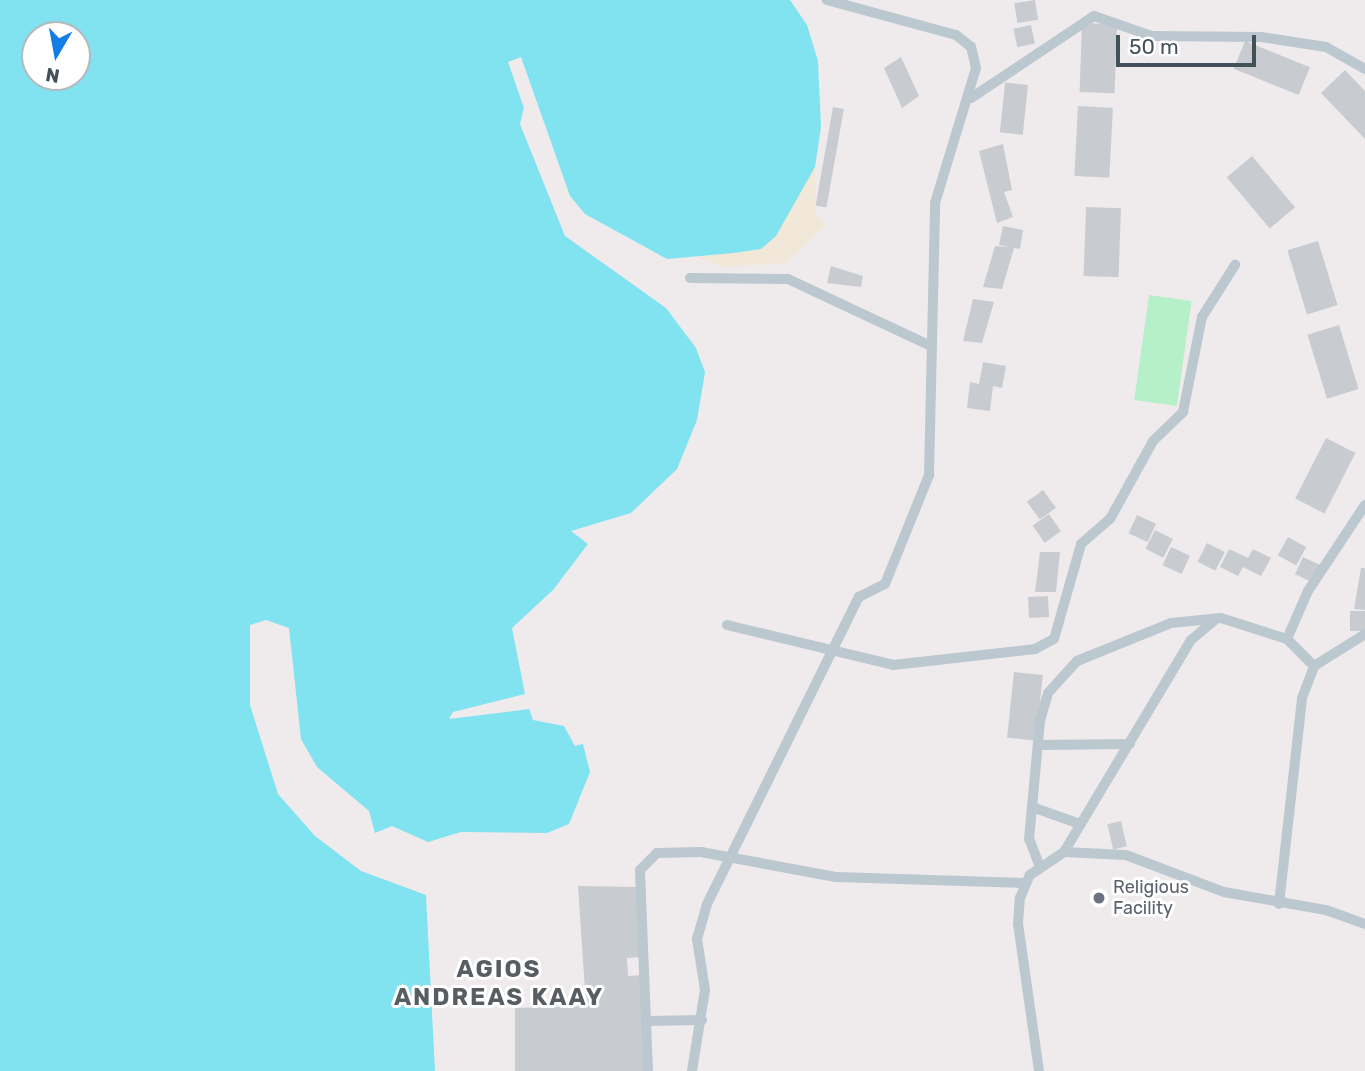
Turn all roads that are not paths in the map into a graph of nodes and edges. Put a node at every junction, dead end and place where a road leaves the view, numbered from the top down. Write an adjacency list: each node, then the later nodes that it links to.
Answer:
1 (827, 0): 3 (lane)
2 (1365, 69): 3 (lane)
3 (971, 98): 6 (lane)
4 (1235, 265): 12 (lane)
5 (690, 278): 6 (lane)
6 (929, 345): 12 (lane)
7 (1365, 505): 11 (lane)
8 (1216, 619): 11 (lane); 14 (lane); 15 (lane)
9 (727, 625): 12 (lane)
10 (1365, 634): 13 (lane)
11 (1287, 639): 13 (lane)
12 (834, 654): 19 (lane)
13 (1314, 666): 22 (lane)
14 (1130, 744): 15 (lane); 17 (lane)
15 (1038, 745): 16 (lane)
16 (1032, 807): 17 (lane); 20 (lane)
17 (1080, 824): 18 (lane)
18 (1064, 852): 20 (lane); 22 (lane)
19 (727, 858): 21 (lane); 24 (lane); 25 (lane)
20 (1040, 867): 21 (lane)
21 (1025, 883): 28 (lane)
22 (1279, 904): 23 (lane)
23 (1365, 924)
24 (702, 1020): 25 (lane); 27 (lane)
25 (646, 1021): 26 (lane)
26 (648, 1071)
27 (692, 1071)
28 (1039, 1071)

